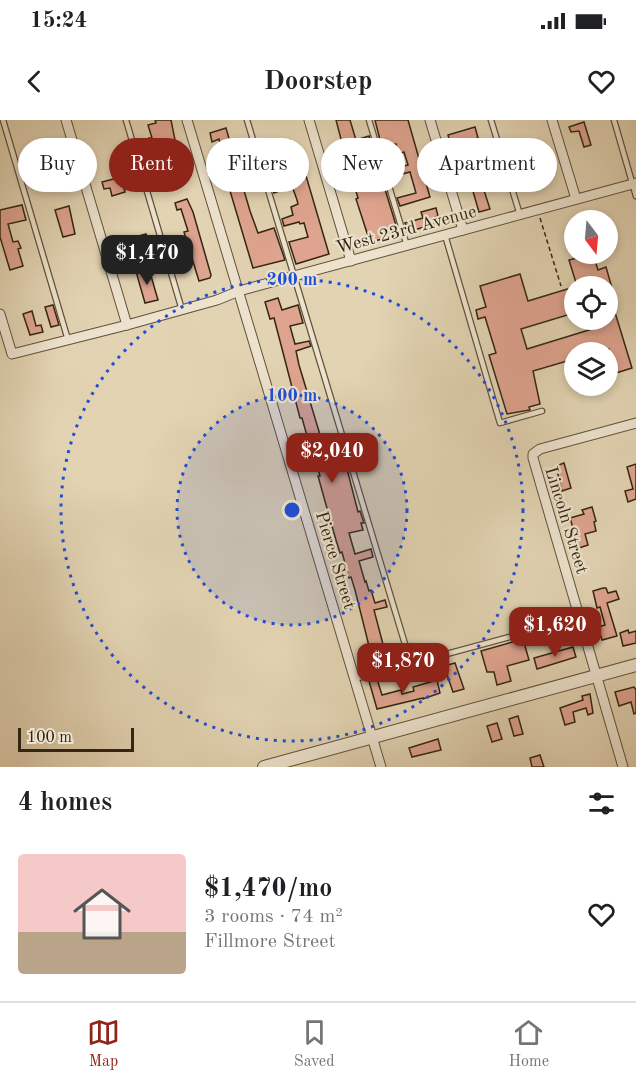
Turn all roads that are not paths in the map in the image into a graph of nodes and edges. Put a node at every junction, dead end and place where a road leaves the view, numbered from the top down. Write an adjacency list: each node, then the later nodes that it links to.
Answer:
1 (3, 120): 25 (lane)
2 (66, 120): 24 (street)
3 (126, 120): 22 (lane)
4 (188, 120): 21 (street, Pierce Street)
5 (248, 120): 20 (lane)
6 (309, 120): 19 (street)
7 (369, 120): 18 (lane)
8 (430, 120): 16 (street)
9 (491, 120): 15 (lane)
10 (552, 120): 14 (street)
11 (614, 120): 12 (lane)
12 (634, 183): 13 (lane); 14 (street, West 23rd Avenue)
13 (636, 195)
14 (576, 199): 15 (street, West 23rd Avenue)
15 (520, 215): 16 (street, West 23rd Avenue)
16 (463, 230): 17 (street, West 23rd Avenue)
17 (445, 235): 18 (street, West 23rd Avenue); 26 (lane)
18 (407, 246): 19 (street, West 23rd Avenue)
19 (351, 261): 20 (street, West 23rd Avenue)
20 (294, 276): 21 (street, West 23rd Avenue); 29 (lane)
21 (239, 291): 22 (street, West 23rd Avenue); 32 (street, Pierce Street)
22 (182, 309): 24 (street, West 23rd Avenue)
23 (0, 314): 25 (street, West 23rd Avenue)
24 (127, 325): 25 (street, West 23rd Avenue)
25 (68, 340)
26 (542, 411)
27 (636, 423): 28 (street, Lincoln Street)
28 (580, 618): 29 (lane); 31 (street, Lincoln Street)
29 (411, 664): 32 (lane)
30 (636, 665): 31 (street)
31 (596, 676): 33 (street); 36 (street, Lincoln Street)
32 (354, 680): 33 (street, Pierce Street)
33 (372, 737): 34 (street); 35 (street, Pierce Street)
34 (264, 767)
35 (381, 767)
36 (623, 767)

